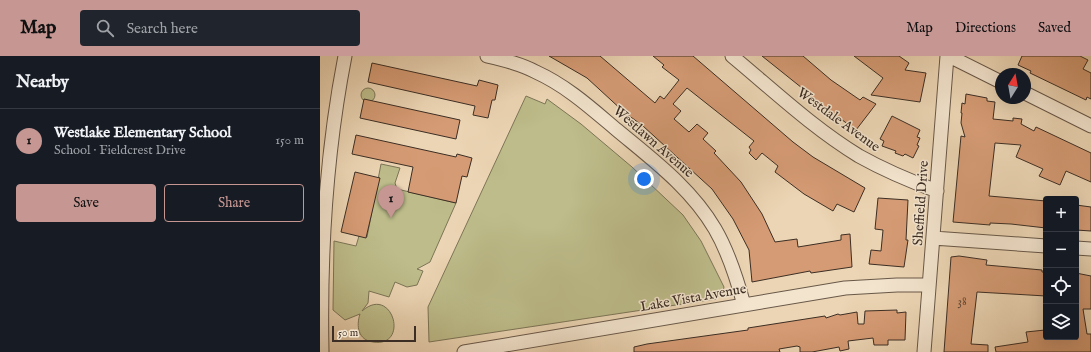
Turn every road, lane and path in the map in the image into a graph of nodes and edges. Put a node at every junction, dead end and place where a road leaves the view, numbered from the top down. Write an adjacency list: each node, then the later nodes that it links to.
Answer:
1 (345, 56): 15 (street)
2 (487, 56): 14 (street, Westlawn Avenue)
3 (732, 56): 8 (street, Westdale Avenue)
4 (948, 56): 5 (street); 8 (street, Sheffield Drive)
5 (995, 79)
6 (1031, 96): 7 (street)
7 (1091, 126)
8 (936, 191): 9 (street, Sheffield Drive)
9 (933, 238): 10 (street); 13 (street, Sheffield Drive)
10 (1043, 246)
11 (1079, 248): 12 (street)
12 (1091, 250)
13 (929, 285): 14 (street, Lake Vista Avenue); 17 (street, Sheffield Drive)
14 (744, 305): 16 (street, Lake Vista Avenue)
15 (322, 352)
16 (464, 352)
17 (924, 352)

